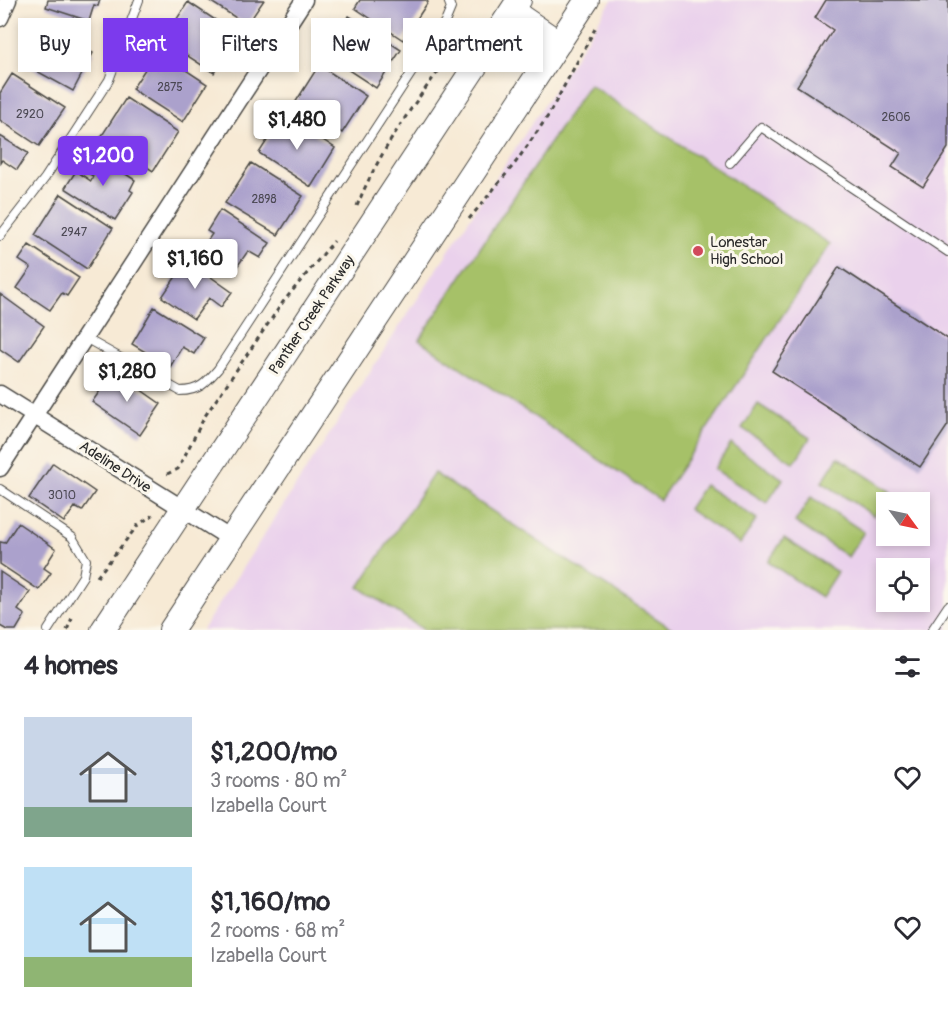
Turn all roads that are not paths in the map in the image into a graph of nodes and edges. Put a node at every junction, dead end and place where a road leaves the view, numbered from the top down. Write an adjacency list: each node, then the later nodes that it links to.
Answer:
1 (8, 0): 7 (street)
2 (139, 0): 10 (lane)
3 (304, 0): 12 (street)
4 (448, 0): 12 (lane)
5 (587, 0): 8 (main road)
6 (516, 6): 8 (main road); 17 (main road, Panther Creek Parkway)
7 (0, 18)
8 (559, 43): 18 (main road)
9 (730, 163): 11 (lane)
10 (0, 236)
11 (948, 252)
12 (85, 338): 14 (street)
13 (0, 394): 14 (street, Adeline Drive)
14 (34, 416): 15 (street); 17 (street, Adeline Drive)
15 (0, 468)
16 (0, 489): 20 (lane)
17 (182, 510): 18 (street, Adeline Drive); 21 (main road, Panther Creek Parkway)
18 (231, 539): 22 (main road)
19 (948, 606): 23 (lane)
20 (48, 630)
21 (103, 630)
22 (171, 630)
23 (932, 630)

